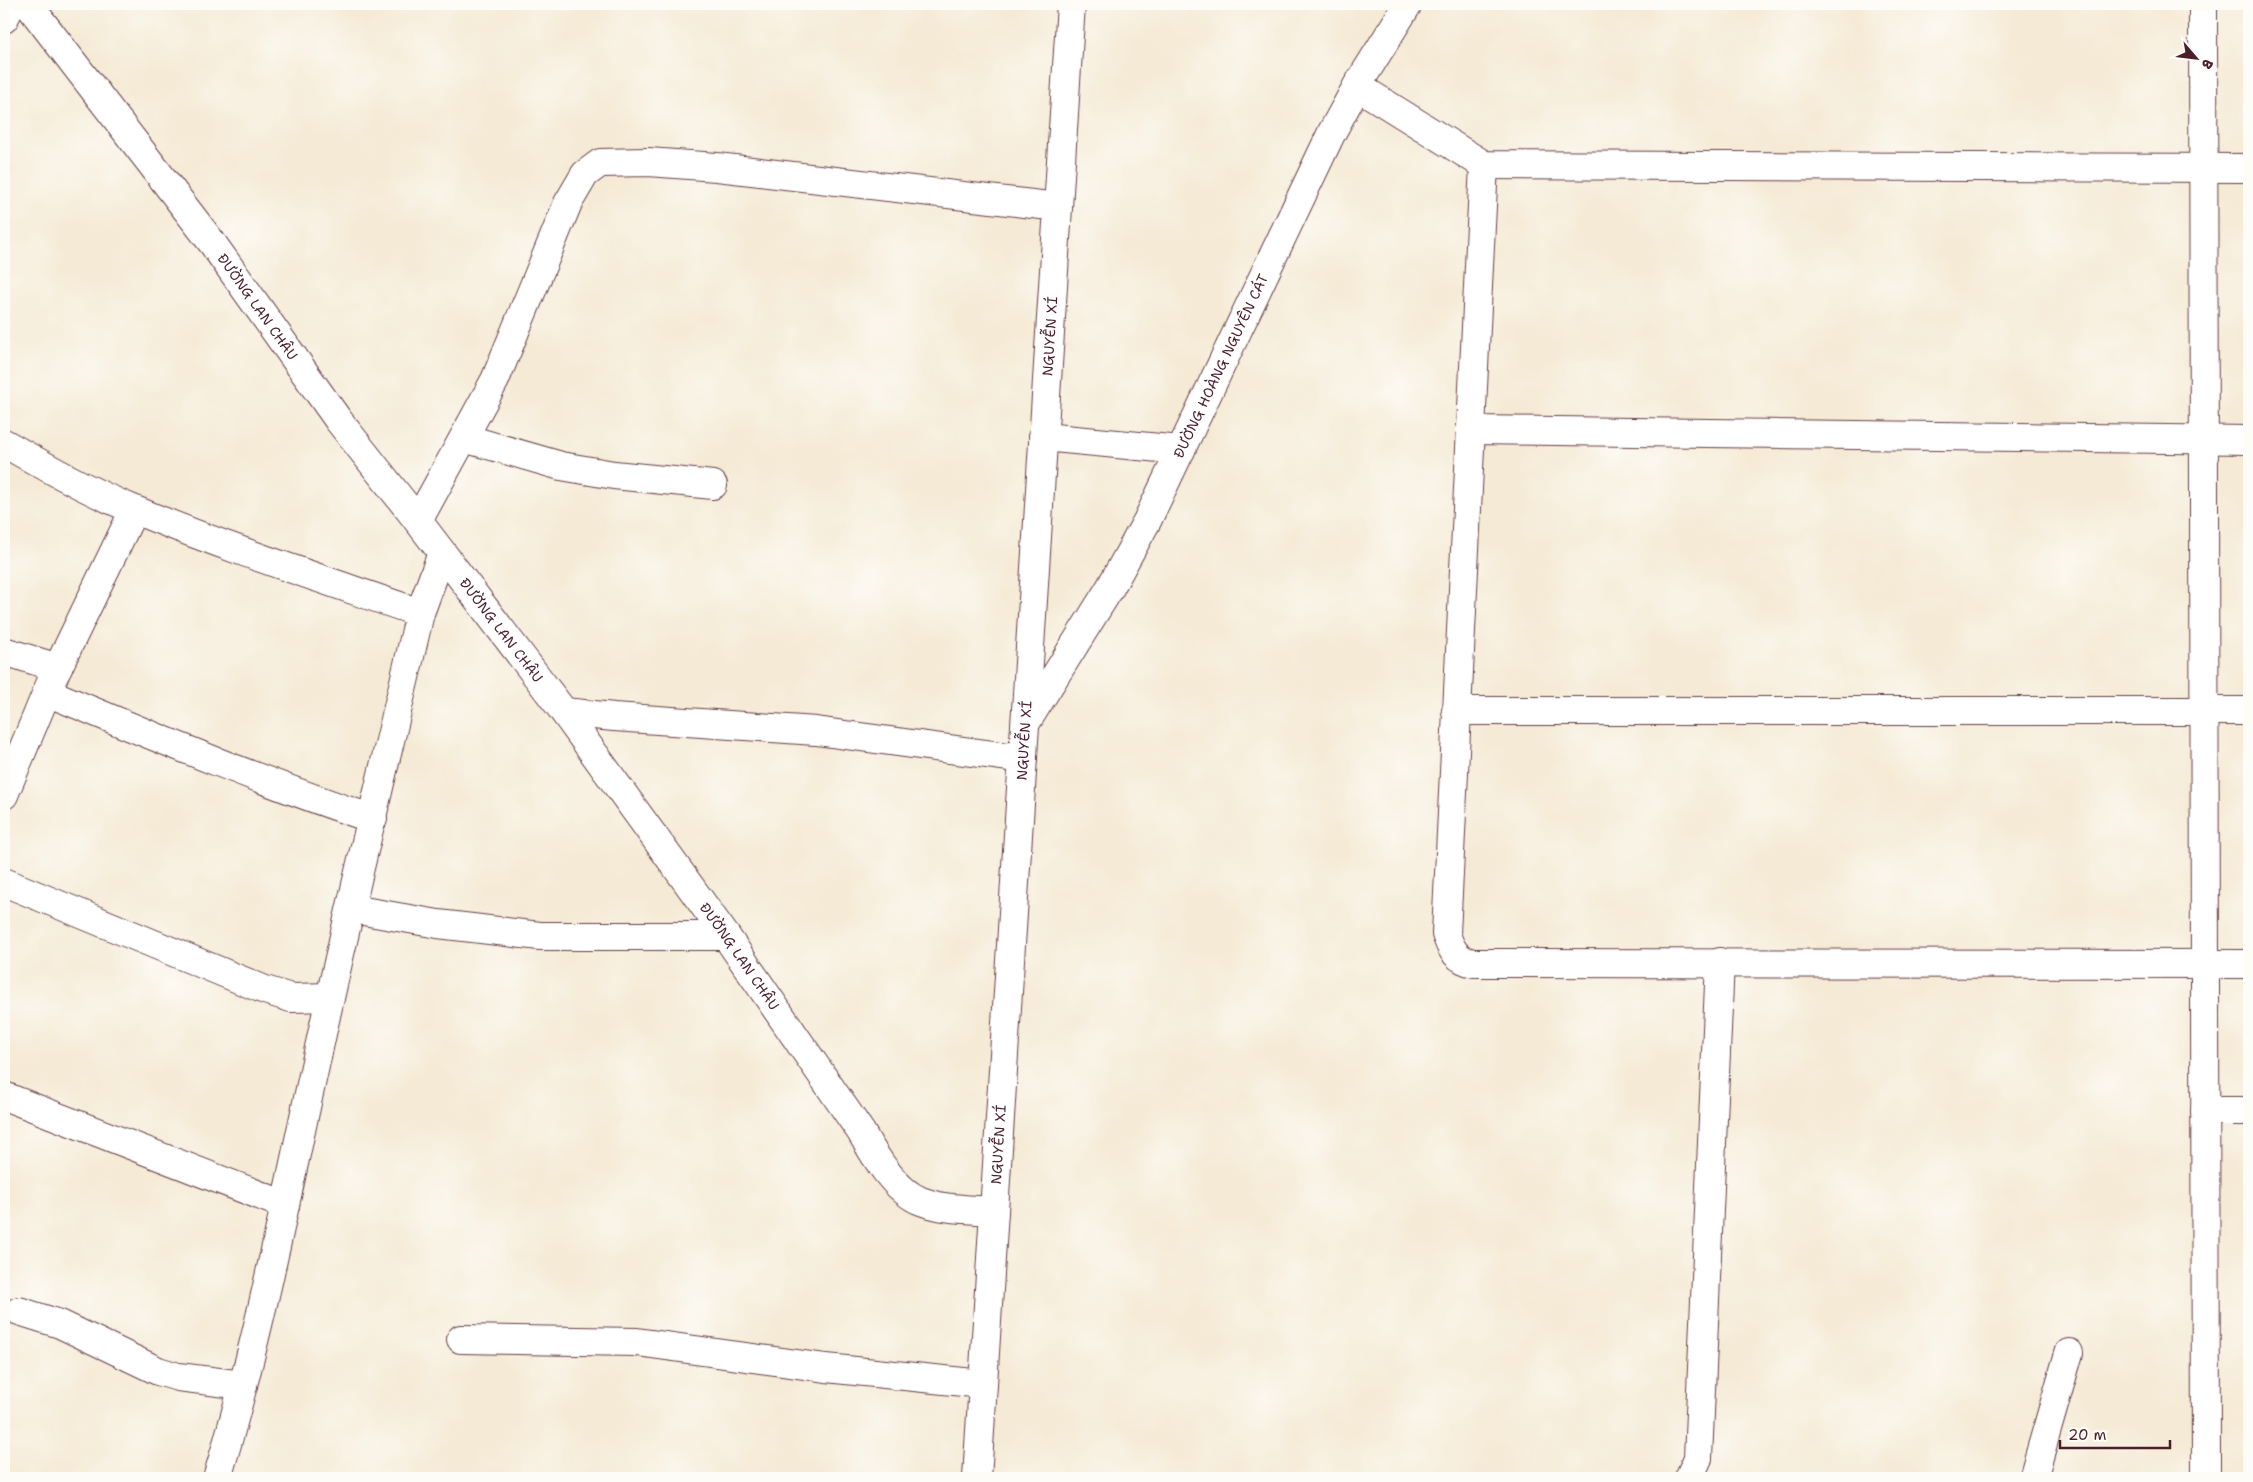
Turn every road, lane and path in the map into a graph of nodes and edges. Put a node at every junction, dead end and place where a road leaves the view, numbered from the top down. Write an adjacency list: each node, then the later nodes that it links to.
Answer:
1 (12, 4): 6 (street)
2 (28, 4): 21 (street, ĐƯỜNG LAN CHÂU)
3 (1071, 4): 11 (street, NGUYỄN XÍ)
4 (1408, 4): 7 (street, ĐƯỜNG HOÀNG NGUYÊN CÁT)
5 (2203, 4): 9 (street)
6 (4, 20)
7 (1357, 86): 8 (street); 18 (street, ĐƯỜNG HOÀNG NGUYÊN CÁT)
8 (1484, 165): 9 (street); 12 (street)
9 (2203, 168): 10 (street); 15 (street)
10 (2249, 168)
11 (1058, 207): 13 (street, NGUYỄN XÍ); 14 (street)
12 (1470, 430): 15 (street); 26 (street)
13 (1043, 437): 18 (street); 30 (street, NGUYỄN XÍ)
14 (464, 438): 19 (street); 21 (street)
15 (2203, 440): 16 (street); 27 (street)
16 (2249, 440)
17 (4, 443): 20 (street)
18 (1181, 450): 30 (street, ĐƯỜNG HOÀNG NGUYÊN CÁT)
19 (713, 485)
20 (134, 510): 23 (street); 25 (street)
21 (418, 520): 22 (street, ĐƯỜNG LAN CHÂU)
22 (442, 552): 23 (street); 28 (street, ĐƯỜNG LAN CHÂU)
23 (420, 613): 33 (street)
24 (4, 651): 25 (street)
25 (53, 680): 32 (street); 33 (street)
26 (1456, 711): 27 (street); 37 (street)
27 (2204, 711): 29 (street); 38 (street)
28 (564, 712): 31 (street); 36 (street, ĐƯỜNG LAN CHÂU)
29 (2249, 712)
30 (1025, 724): 31 (street, NGUYỄN XÍ)
31 (1023, 759): 45 (street, NGUYỄN XÍ)
32 (4, 795)
33 (373, 819): 35 (street)
34 (4, 882): 40 (street)
35 (352, 909): 36 (street); 40 (street)
36 (726, 936): 45 (street, ĐƯỜNG LAN CHÂU)
37 (1720, 962): 38 (street); 53 (street)
38 (2204, 963): 39 (street); 43 (street)
39 (2249, 964)
40 (330, 997): 44 (street)
41 (4, 1096): 44 (street)
42 (2249, 1111): 43 (street)
43 (2205, 1112): 55 (street)
44 (285, 1205): 50 (street)
45 (994, 1211): 49 (street, NGUYỄN XÍ)
46 (19, 1311): 50 (street)
47 (461, 1339): 49 (street)
48 (2069, 1353): 54 (street)
49 (983, 1384): 52 (street, NGUYỄN XÍ)
50 (243, 1385): 51 (street)
51 (217, 1478)
52 (977, 1478)
53 (1689, 1478)
54 (2033, 1478)
55 (2206, 1478)

